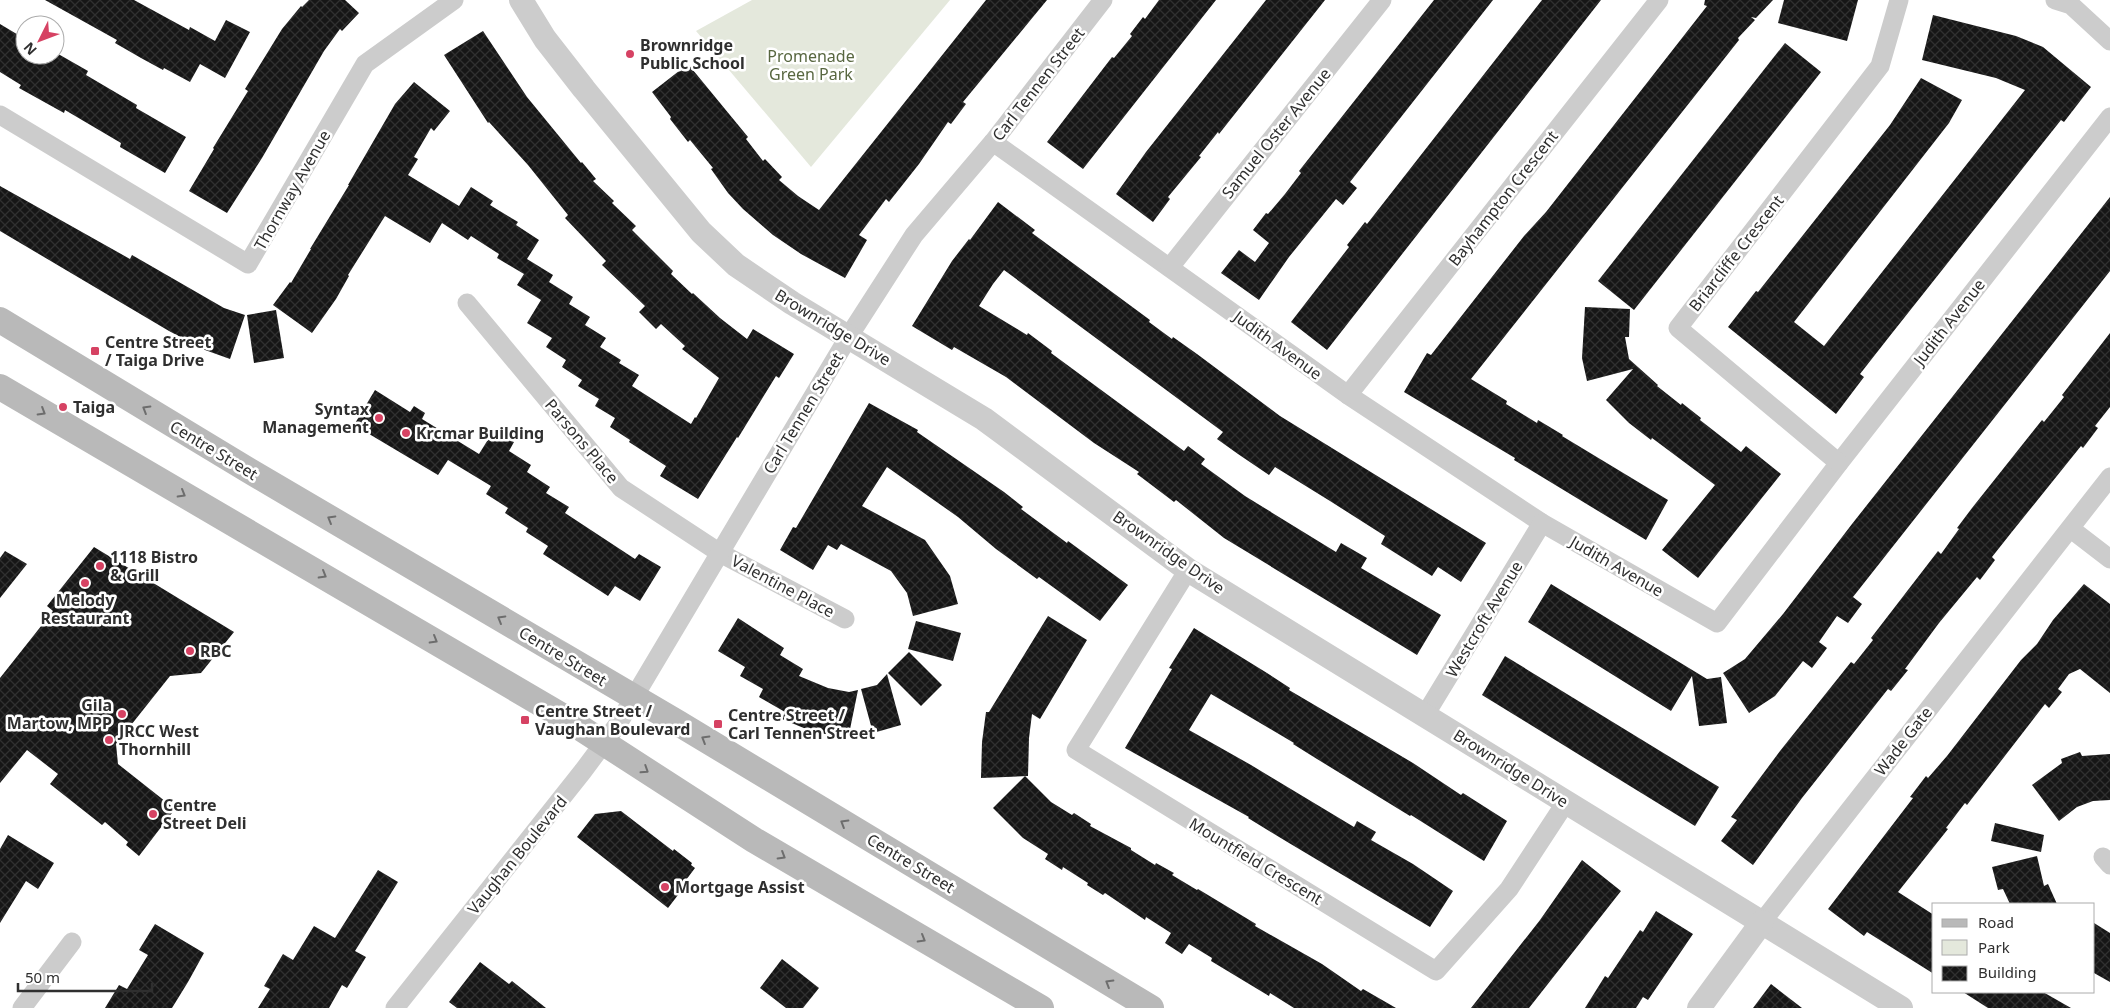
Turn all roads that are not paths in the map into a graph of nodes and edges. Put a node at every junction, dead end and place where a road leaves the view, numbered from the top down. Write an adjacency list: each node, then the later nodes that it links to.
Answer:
1 (454, 0): 9 (street, Thornway Avenue)
2 (521, 0): 15 (street, Brownridge Drive)
3 (1103, 0): 11 (street, Carl Tennen Street)
4 (1382, 0): 12 (street, Samuel Oster Avenue)
5 (1659, 0): 17 (street, Bayhampton Crescent)
6 (1899, 0): 18 (street, Briarcliffe Crescent)
7 (2054, 0): 8 (street)
8 (2110, 41)
9 (0, 115)
10 (2110, 117): 18 (street, Judith Avenue)
11 (993, 142): 12 (street, Judith Avenue); 15 (street, Carl Tennen Street)
12 (1170, 267): 17 (street, Judith Avenue)
13 (467, 303): 22 (street, Parsons Place)
14 (0, 320): 26 (main road, Centre Street, one-way to 14)
15 (849, 336): 22 (street, Carl Tennen Street); 24 (street, Brownridge Drive)
16 (0, 387): 28 (main road, one-way to 28)
17 (1348, 395): 20 (street, Judith Avenue)
18 (1839, 463): 20 (street, Judith Avenue)
19 (2110, 476): 21 (street, Wade Gate)
20 (1542, 523): 27 (street, Westcroft Avenue)
21 (2071, 529): 23 (street); 30 (street, Wade Gate)
22 (720, 552): 25 (street, Valentine Place); 26 (street, Carl Tennen Street)
23 (2110, 559)
24 (1188, 570): 27 (street, Brownridge Drive); 29 (street, Mountfield Crescent)
25 (845, 619)
26 (634, 698): 28 (street, Vaughan Boulevard); 35 (main road, Centre Street, one-way to 26)
27 (1425, 715): 29 (street, Brownridge Drive)
28 (604, 744): 33 (street, Vaughan Boulevard); 34 (main road, one-way to 34)
29 (1566, 802): 30 (street, Brownridge Drive)
30 (1762, 922): 36 (street, Wade Gate); 37 (street, Brownridge Drive)
31 (72, 942): 32 (street)
32 (22, 1008)
33 (395, 1008)
34 (1040, 1008)
35 (1151, 1008)
36 (1698, 1008)
37 (1900, 1008)

